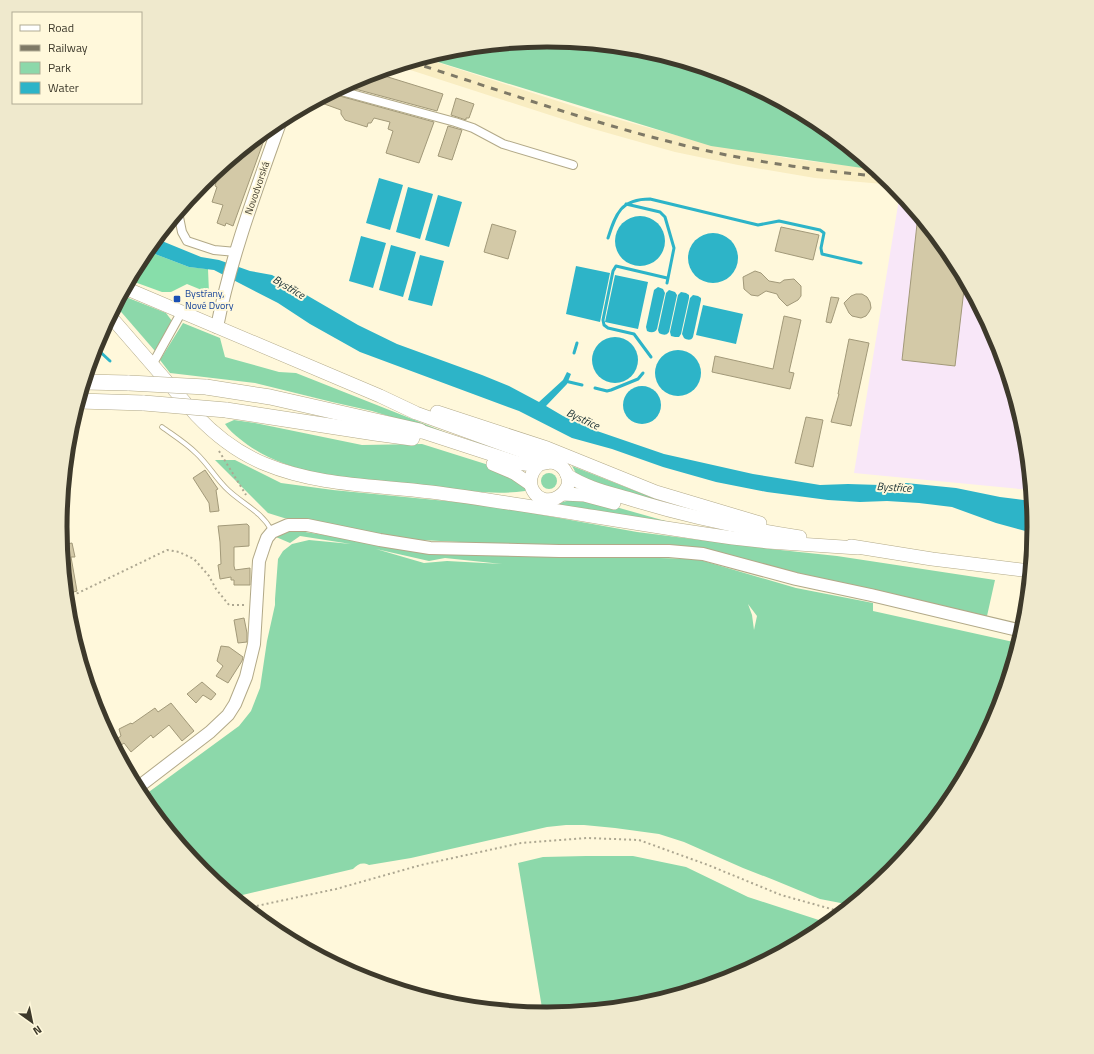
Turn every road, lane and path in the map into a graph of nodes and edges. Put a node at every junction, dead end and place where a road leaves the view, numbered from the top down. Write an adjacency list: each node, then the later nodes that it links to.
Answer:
1 (345, 92): 3 (street)
2 (277, 130): 5 (street, Novodvorská)
3 (573, 165)
4 (179, 219): 5 (street)
5 (235, 255): 9 (street, Novodvorská)
6 (129, 290): 7 (main road)
7 (181, 313): 9 (main road); 10 (street)
8 (114, 321): 10 (main road)
9 (217, 327): 12 (main road)
10 (152, 365): 19 (main road)
11 (89, 382): 15 (highway, bridge)
12 (380, 396): 16 (main road); 22 (main road)
13 (84, 401): 15 (highway, bridge)
14 (162, 427): 21 (lane)
15 (420, 435): 16 (main road); 18 (main road)
16 (546, 463): 17 (main road); 18 (main road)
17 (567, 475): 20 (main road); 22 (main road)
18 (533, 489): 19 (main road); 20 (main road)
19 (430, 492): 22 (main road)
20 (563, 494): 22 (main road)
21 (272, 532): 25 (street); 26 (street)
22 (807, 541): 23 (main road)
23 (1025, 570)
24 (72, 595): 25 (path)
25 (257, 604): 27 (street)
26 (1016, 630)
27 (142, 784)
28 (253, 907): 29 (path)
29 (836, 910)

